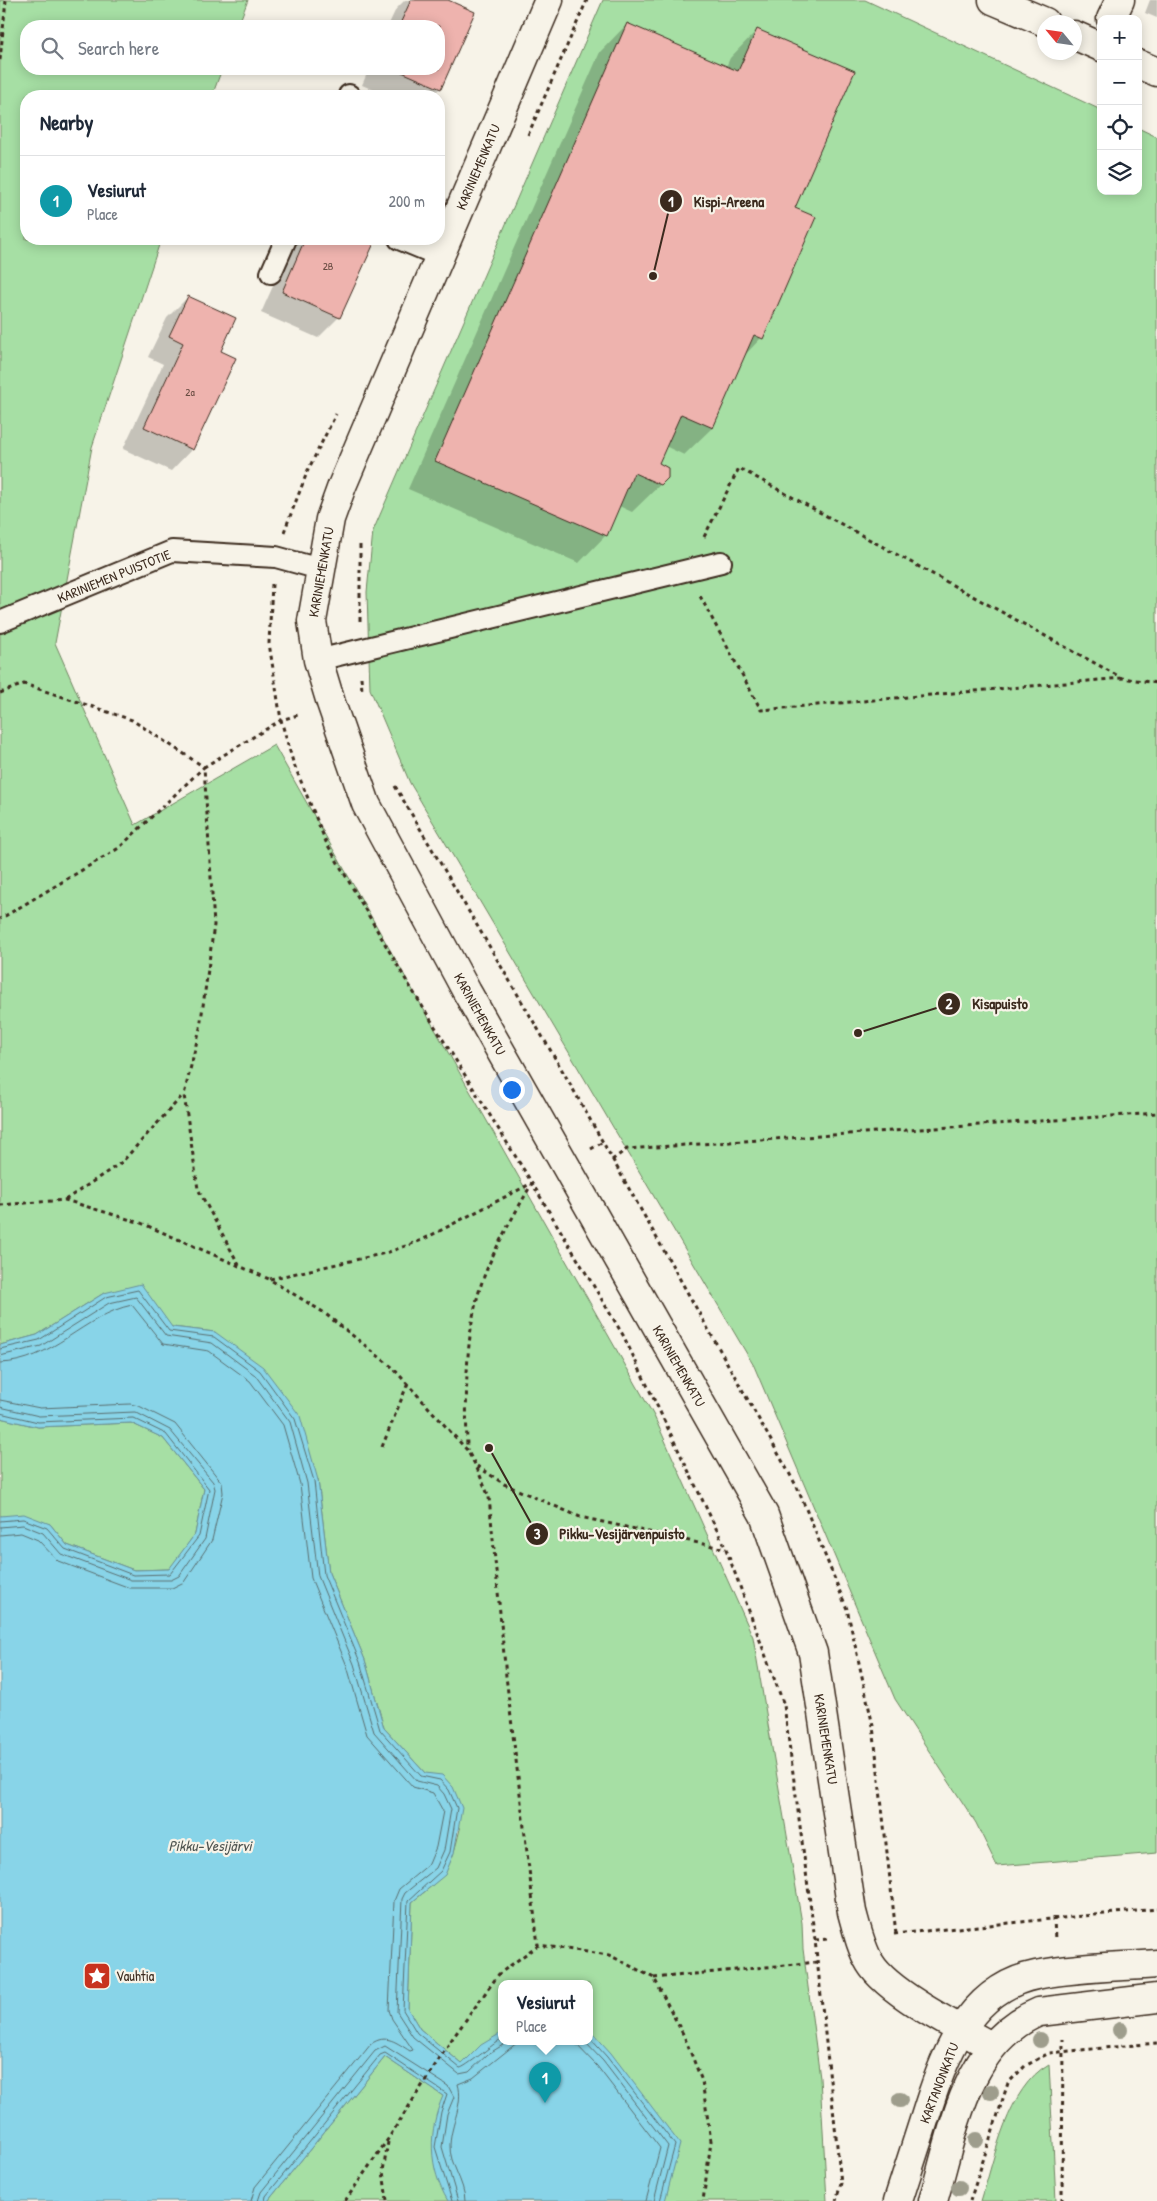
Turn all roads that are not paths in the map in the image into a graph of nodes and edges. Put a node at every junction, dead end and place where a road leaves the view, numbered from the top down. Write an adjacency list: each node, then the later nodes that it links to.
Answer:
1 (549, 0): 10 (street, KARINIEMENKATU)
2 (993, 0): 5 (street)
3 (1120, 0): 4 (street)
4 (1113, 15)
5 (1037, 19)
6 (1082, 38): 7 (street)
7 (1097, 44)
8 (1142, 66): 9 (street)
9 (1157, 72)
10 (445, 236)
11 (284, 245): 13 (lane)
12 (441, 245): 15 (street, KARINIEMENKATU)
13 (272, 273)
14 (721, 562): 17 (lane)
15 (320, 569): 16 (lane, KARINIEMEN PUISTOTIE); 17 (street, KARINIEMENKATU)
16 (0, 622)
17 (318, 660): 20 (street, KARINIEMENKATU)
18 (1157, 1964): 20 (street, KARTANONKATU)
19 (1157, 1998): 21 (street)
20 (961, 2029): 21 (street, KARINIEMENKATU); 22 (street, KARTANONKATU)
21 (991, 2046): 23 (street)
22 (898, 2201)
23 (933, 2201)

